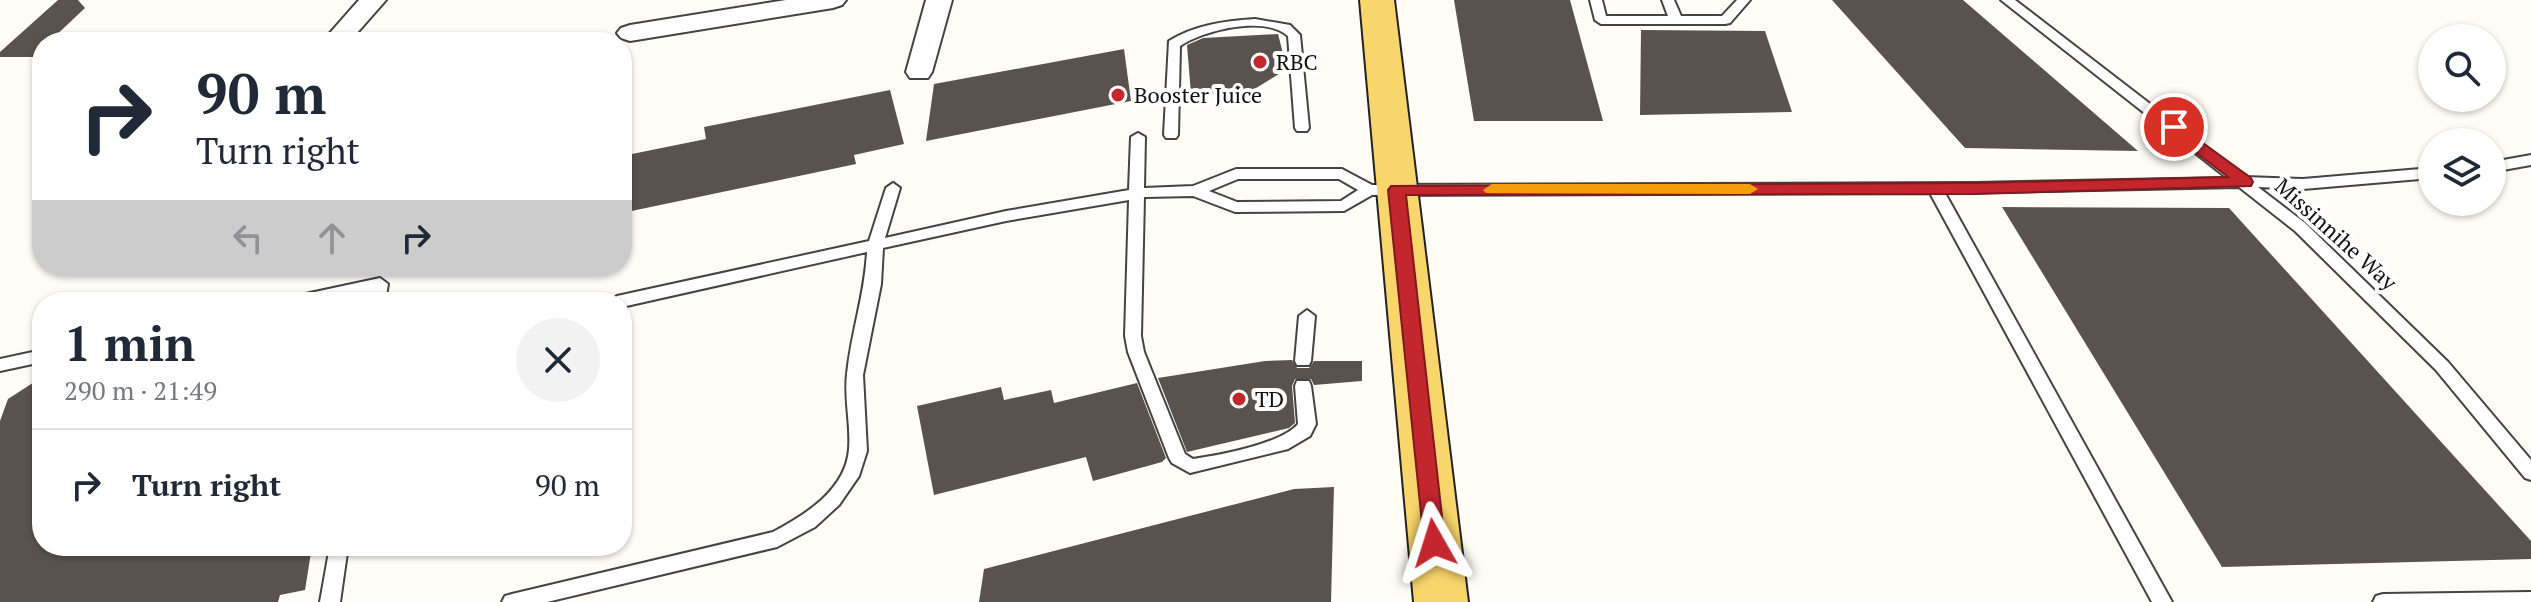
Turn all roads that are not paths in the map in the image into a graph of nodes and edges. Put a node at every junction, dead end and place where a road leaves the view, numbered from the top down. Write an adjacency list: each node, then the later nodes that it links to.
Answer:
1 (373, 0): 10 (street)
2 (833, 0): 11 (street)
3 (939, 0): 12 (street)
4 (1377, 0): 22 (main road)
5 (1596, 0): 9 (lane)
6 (1668, 0): 9 (lane)
7 (1744, 0): 9 (lane)
8 (2007, 0): 19 (lane, Missinnihe Way)
9 (1676, 20)
10 (344, 32)
11 (632, 33)
12 (919, 72)
13 (1302, 128): 14 (lane)
14 (1171, 135)
15 (1138, 137): 24 (lane)
16 (2531, 160): 17 (lane)
17 (2506, 164)
18 (2418, 174): 19 (lane)
19 (2245, 182): 21 (lane); 34 (lane, Missinnihe Way)
20 (893, 188): 25 (lane)
21 (1935, 189): 22 (lane); 40 (lane)
22 (1383, 190): 23 (lane); 23 (lane); 39 (main road)
23 (1195, 191): 24 (lane)
24 (1137, 193): 25 (lane); 33 (lane)
25 (875, 245): 28 (lane); 38 (lane)
26 (343, 292): 27 (lane)
27 (379, 292)
28 (632, 299)
29 (1307, 316): 31 (lane)
30 (32, 358): 32 (lane)
31 (1303, 361)
32 (0, 365)
33 (1303, 386)
34 (2531, 473)
35 (337, 556): 37 (lane)
36 (2531, 600): 41 (lane)
37 (330, 602)
38 (512, 602)
39 (1441, 602)
40 (2162, 602)
41 (2383, 602)

